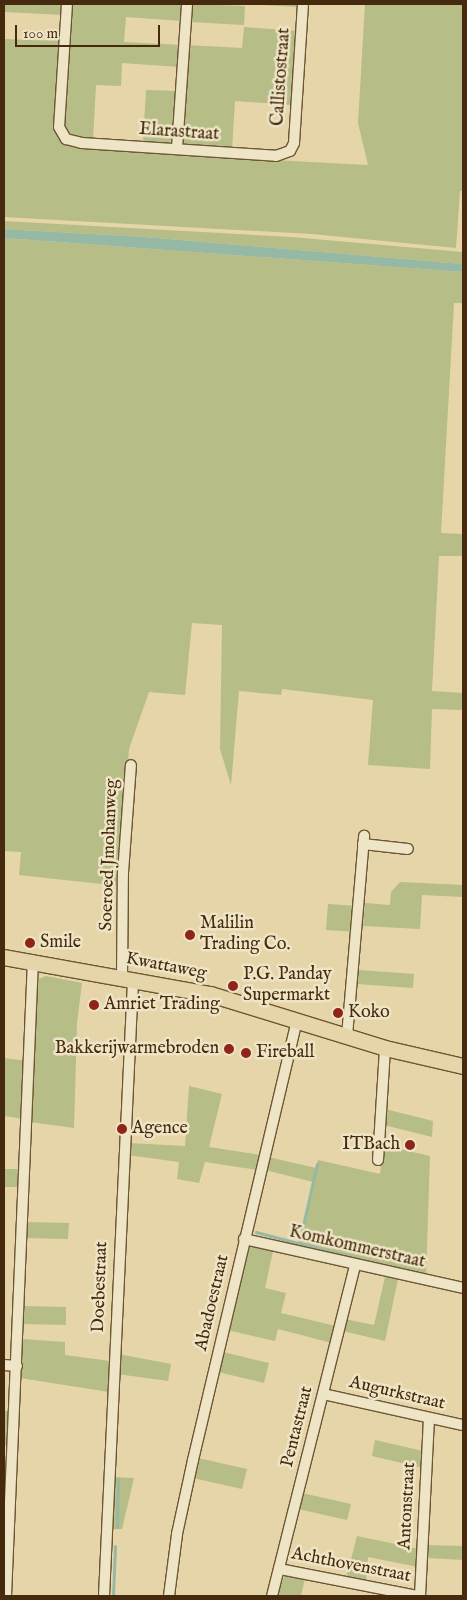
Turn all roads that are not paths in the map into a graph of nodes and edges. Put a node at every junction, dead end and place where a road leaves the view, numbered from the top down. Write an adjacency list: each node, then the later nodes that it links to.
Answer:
1 (67, 4): 4 (street, Elarastraat)
2 (187, 4): 4 (street)
3 (303, 4): 5 (street, Callistostraat)
4 (177, 148): 5 (street, Elarastraat)
5 (290, 151)
6 (130, 764): 10 (street, Soeroed Jmohanweg)
7 (408, 849): 12 (street)
8 (4, 957): 9 (main road, Kwattaweg)
9 (33, 962): 10 (main road, Kwattaweg); 20 (street)
10 (128, 979): 11 (main road, Kwattaweg); 26 (street, Doebestraat)
11 (296, 1019): 12 (main road, Kwattaweg); 16 (street, Abadoestraat)
12 (347, 1036): 13 (main road, Kwattaweg)
13 (384, 1048): 14 (main road, Kwattaweg); 15 (street)
14 (463, 1066)
15 (378, 1160)
16 (244, 1239): 17 (street, Komkommerstraat); 27 (street, Abadoestraat)
17 (355, 1265): 18 (street, Komkommerstraat); 21 (street, Pentastraat)
18 (463, 1288)
19 (4, 1365): 20 (street)
20 (17, 1366): 25 (street)
21 (323, 1394): 22 (street, Augurkstraat); 24 (street, Pentastraat)
22 (429, 1418): 23 (street, Augurkstraat); 29 (street, Antonstraat)
23 (463, 1425)
24 (280, 1568): 28 (street, Pentastraat); 29 (street, Achthovenstraat)
25 (6, 1596)
26 (104, 1596)
27 (169, 1596)
28 (272, 1596)
29 (419, 1596)

